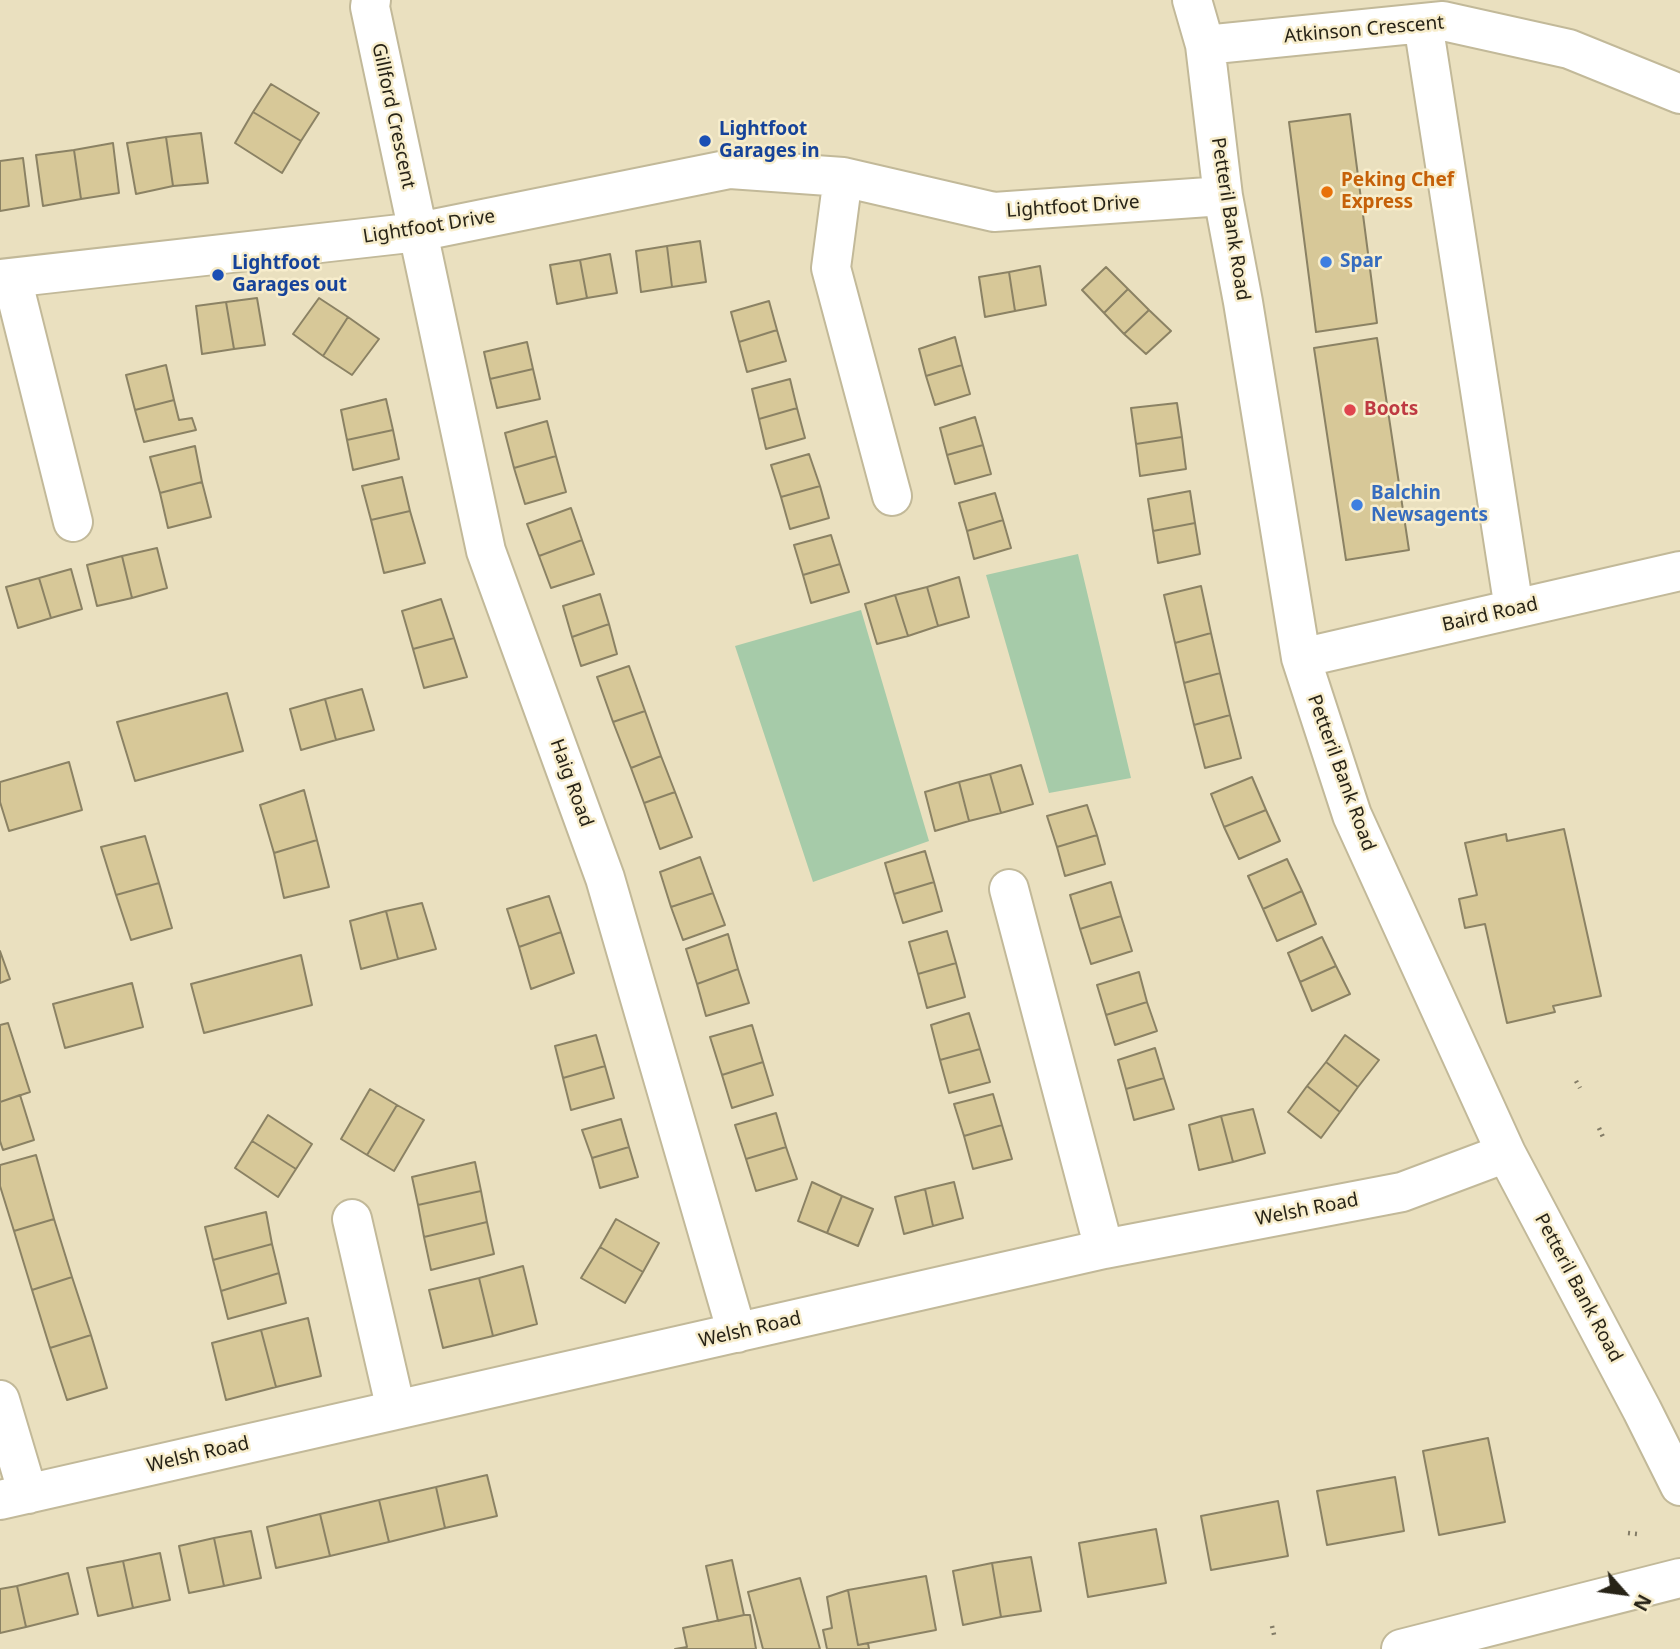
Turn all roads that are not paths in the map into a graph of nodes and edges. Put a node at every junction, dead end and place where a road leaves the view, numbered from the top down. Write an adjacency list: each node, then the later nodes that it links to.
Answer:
1 (371, 0): 8 (street, Gillford Crescent)
2 (1192, 0): 4 (street, Petteril Bank Road)
3 (1423, 23): 4 (street, Atkinson Crescent); 5 (street, Atkinson Crescent); 13 (street)
4 (1205, 45): 7 (street, Petteril Bank Road)
5 (1680, 94)
6 (843, 177): 7 (street, Lightfoot Drive); 8 (street, Lightfoot Drive); 10 (street)
7 (1223, 196): 14 (street, Petteril Bank Road)
8 (418, 232): 9 (street, Lightfoot Drive); 19 (street, Haig Road)
9 (6, 279): 11 (street, Lightfoot Drive)
10 (892, 496)
11 (73, 522)
12 (1680, 571): 13 (street, Baird Road)
13 (1514, 609): 14 (street, Baird Road)
14 (1301, 658): 16 (street, Petteril Bank Road)
15 (1009, 889): 18 (street)
16 (1506, 1153): 18 (street, Welsh Road); 22 (street, Petteril Bank Road)
17 (352, 1219): 21 (street)
18 (1104, 1249): 19 (street, Welsh Road)
19 (737, 1332): 21 (street, Welsh Road)
20 (0, 1401): 23 (street)
21 (396, 1410): 23 (street, Welsh Road)
22 (1680, 1486)
23 (14, 1497)
24 (1680, 1578): 25 (street)
25 (1401, 1649)

